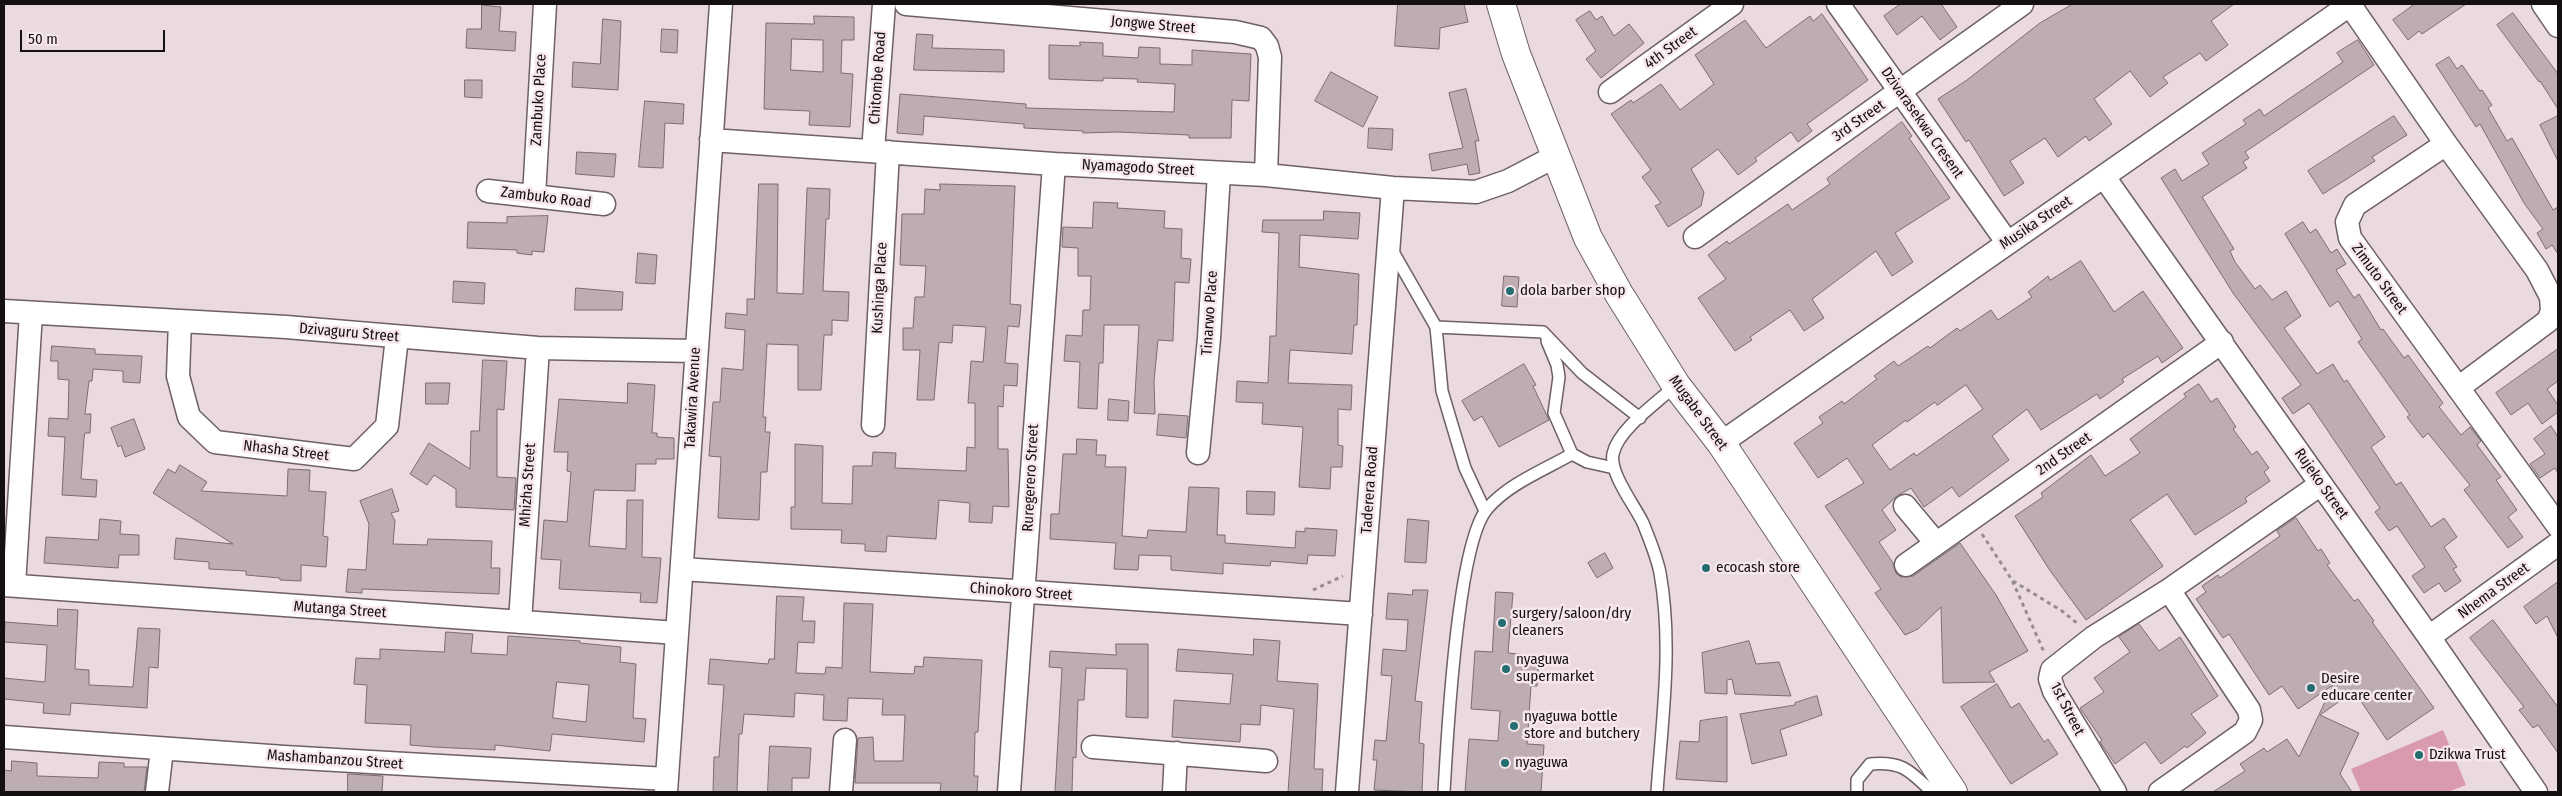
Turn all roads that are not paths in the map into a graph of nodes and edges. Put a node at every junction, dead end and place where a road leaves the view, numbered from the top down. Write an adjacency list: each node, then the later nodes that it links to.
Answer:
1 (545, 4): 24 (street, Zambuko Place)
2 (721, 4): 14 (street, Takawira Avenue)
3 (884, 4): 16 (street, Chitombe Road)
4 (906, 4): 20 (street, Jongwe Street)
5 (1501, 4): 17 (street, Mugabe Street)
6 (1732, 4): 13 (street, 4th Street)
7 (1838, 4): 12 (street, Dzivarasekwa Cresent)
8 (2022, 4): 12 (street, 3rd Street)
9 (2350, 4): 15 (street); 21 (street, Musika Street)
10 (2543, 4): 11 (street)
11 (2558, 26)
12 (1900, 91): 26 (street, 3rd Street); 27 (street, Dzivarasekwa Cresent)
13 (1610, 92)
14 (711, 140): 16 (street, Nyamagodo Street); 37 (street, Takawira Avenue)
15 (2446, 144): 39 (street); 39 (street, Zimuto Street)
16 (880, 152): 18 (street, Nyamagodo Street); 41 (street, Kushinga Place)
17 (1556, 156): 22 (street, Nyamagodo Street); 38 (street, Mugabe Street)
18 (1054, 164): 19 (street, Nyamagodo Street); 56 (street, Ruregerero Street)
19 (1220, 173): 20 (street, Nyamagodo Street); 43 (street, Tinarwo Place)
20 (1266, 175): 22 (street, Nyamagodo Street)
21 (2104, 177): 27 (street, Musika Street); 35 (street, Rujeko Street)
22 (1393, 188): 28 (street, Taderera Road)
23 (488, 191): 24 (street, Zambuko Road)
24 (534, 196): 25 (street, Zambuko Road)
25 (604, 204)
26 (1695, 237)
27 (2007, 242): 42 (street, Musika Street)
28 (1389, 244): 32 (lane); 57 (street, Taderera Road)
29 (4, 311): 30 (street, Dzivaguru Street)
30 (31, 313): 31 (street, Dzivaguru Street); 54 (street)
31 (180, 321): 34 (street, Dzivaguru Street); 34 (street, Nhasha Street)
32 (1436, 327): 33 (lane); 48 (lane)
33 (1543, 332): 40 (lane); 44 (lane)
34 (397, 337): 36 (street, Dzivaguru Street)
35 (2222, 342): 46 (street, Rujeko Street); 50 (street, 2nd Street)
36 (538, 348): 37 (street, Dzivaguru Street); 58 (street, Mhizha Street)
37 (695, 351): 53 (street, Takawira Avenue)
38 (1676, 385): 40 (lane); 42 (street, Mugabe Street)
39 (2458, 388): 49 (street, Zimuto Street)
40 (1640, 418): 45 (lane)
41 (873, 425)
42 (1721, 443): 77 (street, Mugabe Street)
43 (1198, 453)
44 (1572, 454): 45 (lane); 48 (lane)
45 (1614, 468): 74 (lane)
46 (2321, 484): 55 (street, 1st Street); 60 (street, Rujeko Street)
47 (1904, 506): 50 (street)
48 (1485, 511): 73 (lane)
49 (2558, 526)
50 (1935, 542): 52 (street, 2nd Street)
51 (2558, 544): 60 (street, Nhema Street)
52 (1906, 565)
53 (682, 569): 56 (street, Chinokoro Street); 59 (street, Takawira Avenue)
54 (9, 585): 58 (street, Mutanga Street)
55 (2169, 590): 78 (street, 1st Street); 79 (street)
56 (1025, 593): 57 (street, Chinokoro Street); 70 (street, Ruregerero Street)
57 (1360, 614): 72 (street, Taderera Road)
58 (520, 622): 59 (street, Mutanga Street)
59 (677, 633): 67 (street, Takawira Avenue)
60 (2429, 637): 80 (street, Rujeko Street)
61 (4, 737): 64 (street, Mashambanzou Street)
62 (845, 740): 69 (street)
63 (1093, 747): 65 (street)
64 (162, 748): 67 (street, Mashambanzou Street); 68 (street)
65 (1176, 753): 66 (street); 71 (street)
66 (1266, 761)
67 (666, 786)
68 (157, 792)
69 (841, 792)
70 (1009, 792)
71 (1174, 792)
72 (1347, 792)
73 (1444, 792)
74 (1657, 792)
75 (1857, 792): 76 (lane)
76 (1932, 792)
77 (1952, 792)
78 (2115, 792)
79 (2160, 792)
80 (2536, 792)

